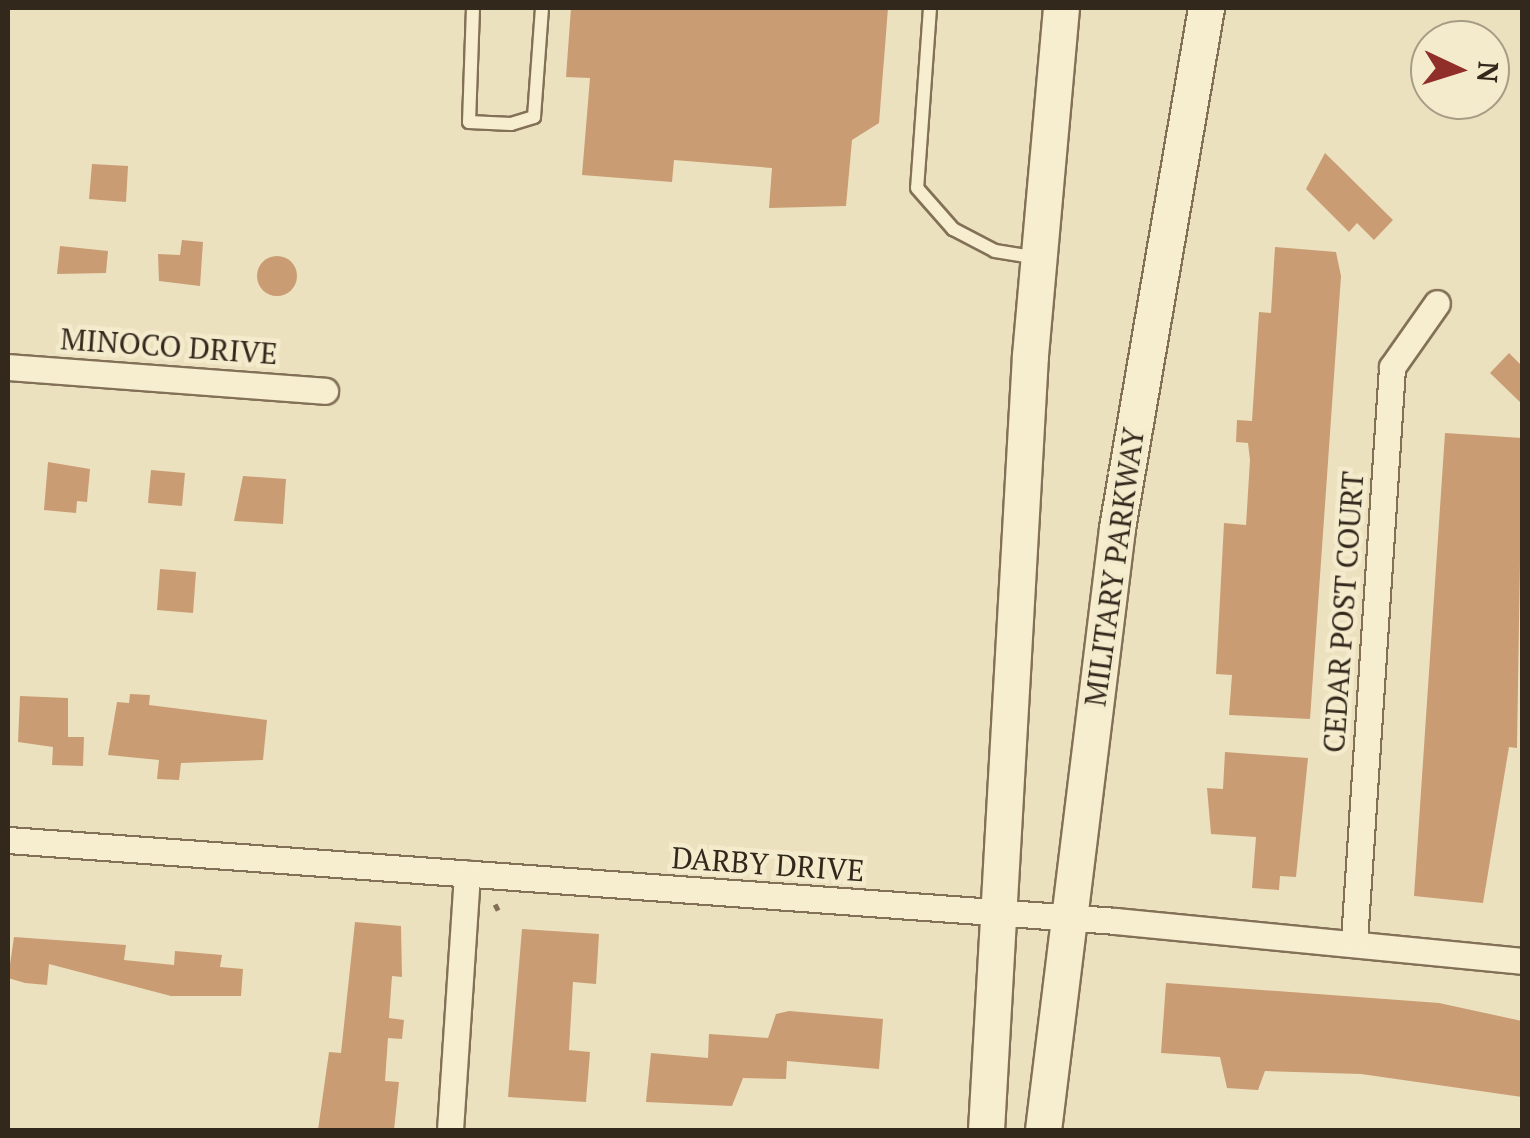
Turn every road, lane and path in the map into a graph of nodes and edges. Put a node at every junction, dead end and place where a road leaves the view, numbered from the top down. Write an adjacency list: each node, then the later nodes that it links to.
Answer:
1 (472, 8): 2 (lane)
2 (542, 8)
3 (930, 8): 6 (lane)
4 (1061, 8): 6 (main road)
5 (1206, 8): 13 (main road, MILITARY PARKWAY)
6 (1038, 258): 12 (main road)
7 (1437, 303): 14 (street, CEDAR POST COURT)
8 (8, 367): 9 (street, MINOCO DRIVE)
9 (325, 390)
10 (8, 840): 11 (street, DARBY DRIVE)
11 (467, 874): 12 (street, DARBY DRIVE); 16 (street)
12 (1000, 914): 13 (street, DARBY DRIVE); 17 (main road)
13 (1065, 917): 14 (street, DARBY DRIVE); 18 (main road, MILITARY PARKWAY)
14 (1354, 940): 15 (street, DARBY DRIVE)
15 (1522, 961)
16 (450, 1130)
17 (986, 1130)
18 (1043, 1130)

